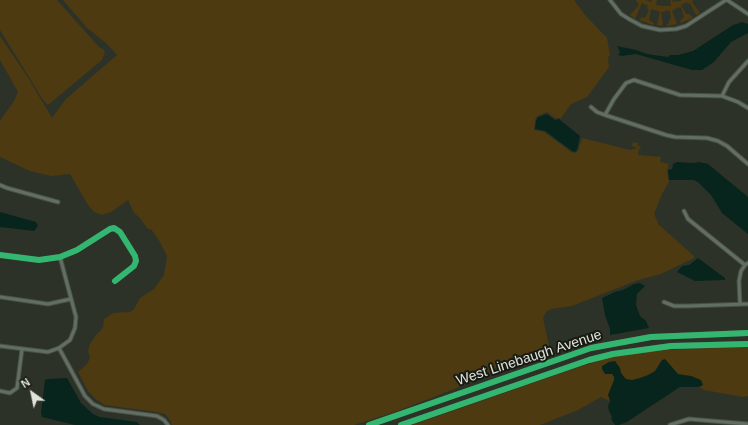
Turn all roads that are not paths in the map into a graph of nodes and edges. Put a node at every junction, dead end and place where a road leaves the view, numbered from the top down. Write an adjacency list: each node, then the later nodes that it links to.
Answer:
1 (610, 0): 2 (street)
2 (727, 0): 3 (street)
3 (748, 14)
4 (748, 61): 5 (street)
5 (722, 96): 7 (street); 8 (street)
6 (591, 106): 8 (street)
7 (748, 108)
8 (605, 115): 9 (street)
9 (748, 164)
10 (0, 185): 11 (street)
11 (58, 202)
12 (684, 211): 15 (street)
13 (0, 255): 14 (street)
14 (60, 257): 16 (street); 18 (street)
15 (746, 264): 20 (street)
16 (115, 280)
17 (0, 297): 18 (street)
18 (71, 299): 25 (street)
19 (664, 302): 20 (street)
20 (740, 304): 21 (street)
21 (748, 304)
22 (748, 333): 27 (main road, West Linebaugh Avenue)
23 (748, 344): 28 (main road, West Linebaugh Avenue)
24 (0, 346): 26 (street)
25 (59, 348): 26 (street); 31 (street)
26 (22, 349): 29 (street)
27 (586, 350): 28 (main road); 32 (main road, West Linebaugh Avenue)
28 (589, 360): 33 (main road, West Linebaugh Avenue)
29 (0, 391)
30 (748, 424): 34 (street)
31 (168, 425)
32 (369, 425)
33 (401, 425)
34 (670, 425)

